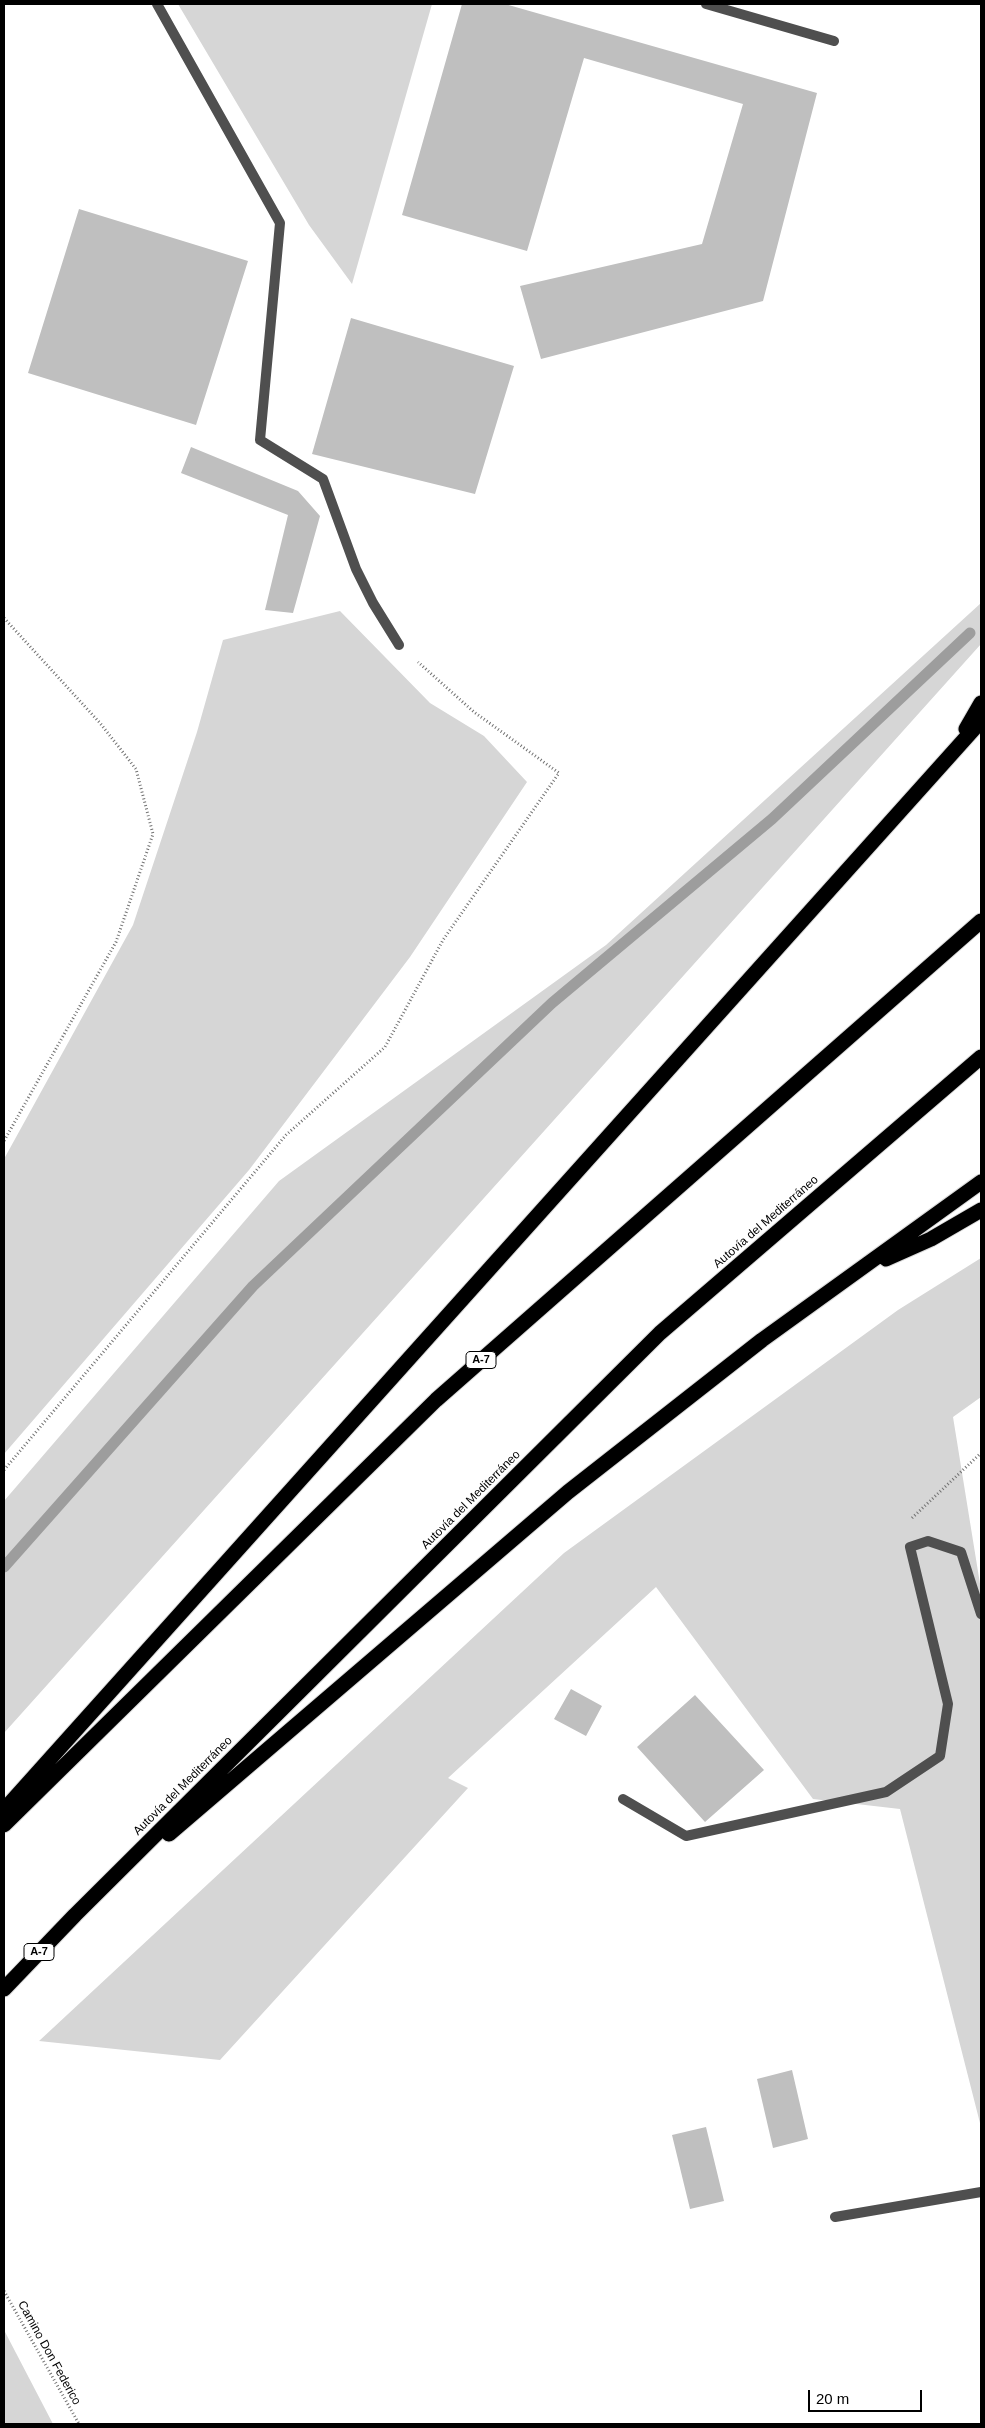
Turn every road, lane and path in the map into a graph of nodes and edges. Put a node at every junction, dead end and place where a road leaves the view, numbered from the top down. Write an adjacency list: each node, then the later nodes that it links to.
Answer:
1 (156, 4): 5 (street)
2 (706, 4): 3 (street)
3 (834, 41)
4 (4, 618): 11 (path)
5 (399, 645): 16 (path)
6 (981, 703): 8 (highway)
7 (981, 721): 8 (highway)
8 (954, 750): 20 (highway)
9 (981, 921): 21 (highway, A-7)
10 (981, 1057): 22 (highway, Autovía del Mediterráneo / A-7)
11 (4, 1141)
12 (981, 1182): 14 (highway)
13 (981, 1210): 14 (highway)
14 (859, 1270): 22 (highway)
15 (981, 1453): 17 (path)
16 (4, 1470)
17 (910, 1547): 18 (street); 19 (street)
18 (981, 1614)
19 (623, 1799)
20 (4, 1810)
21 (4, 1825)
22 (75, 1915): 23 (highway, Autovía del Mediterráneo / A-7)
23 (4, 1989)
24 (981, 2192): 25 (street)
25 (836, 2217)
26 (4, 2291): 27 (path, Camino Don Federico)
27 (79, 2424)

